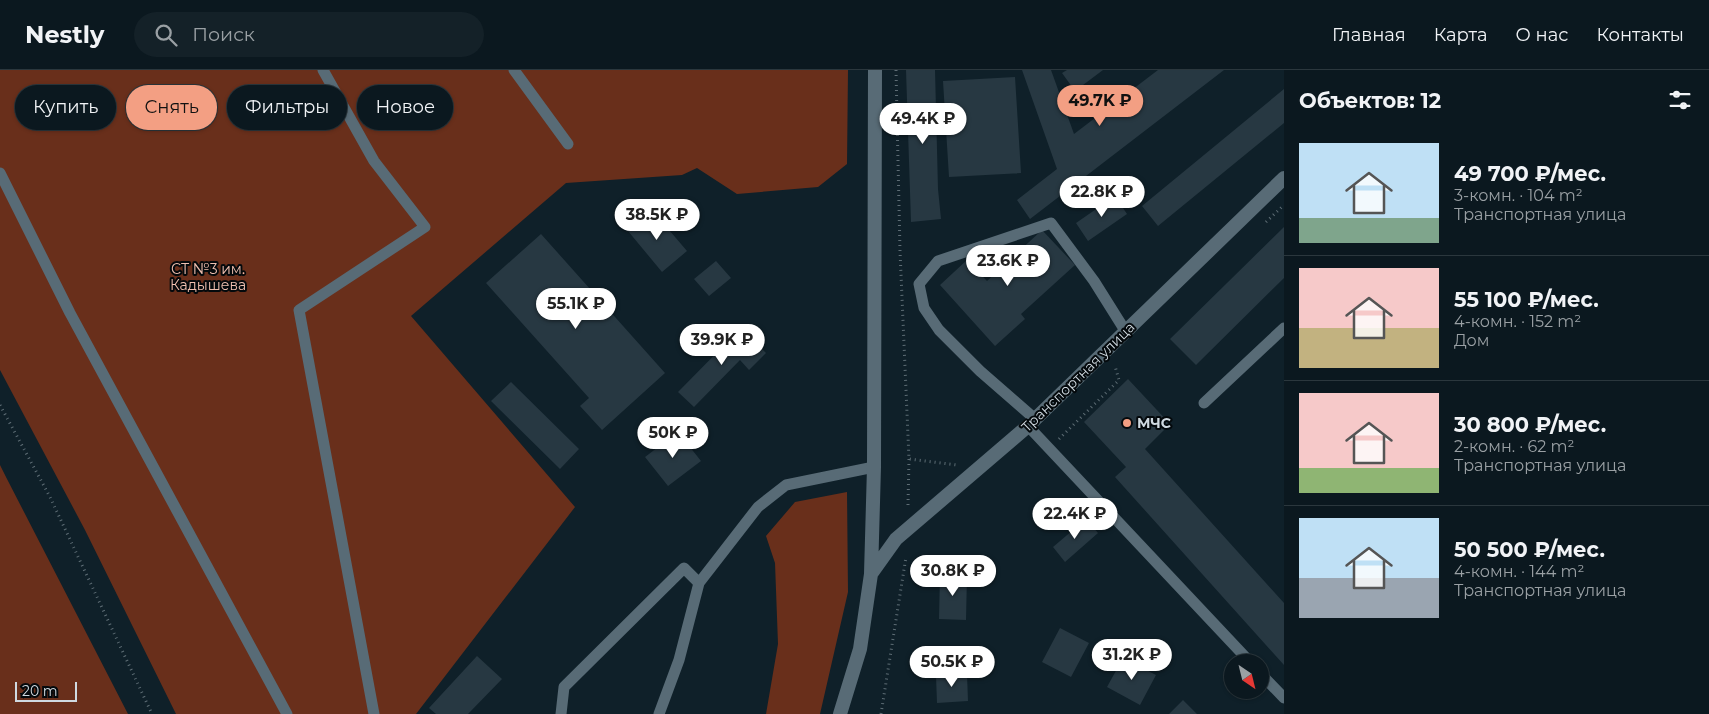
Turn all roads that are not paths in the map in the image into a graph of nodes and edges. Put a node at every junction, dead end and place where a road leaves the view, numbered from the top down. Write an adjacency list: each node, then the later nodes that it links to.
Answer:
1 (323, 70): 18 (lane)
2 (514, 70): 4 (lane)
3 (875, 70): 11 (street, Транспортная улица)
4 (568, 144)
5 (0, 173): 17 (lane)
6 (1284, 178): 8 (street, Транспортная улица)
7 (1284, 328): 9 (lane)
8 (1126, 332): 10 (street, Транспортная улица); 10 (lane)
9 (1204, 403)
10 (1032, 422): 12 (street, Транспортная улица); 14 (lane)
11 (874, 467): 12 (street, Транспортная улица); 13 (lane)
12 (871, 574): 21 (street, Транспортная улица)
13 (699, 583): 19 (lane); 20 (lane)
14 (1242, 654)
15 (1269, 682): 16 (lane)
16 (1284, 698)
17 (287, 714)
18 (374, 714)
19 (561, 714)
20 (659, 714)
21 (840, 714)

